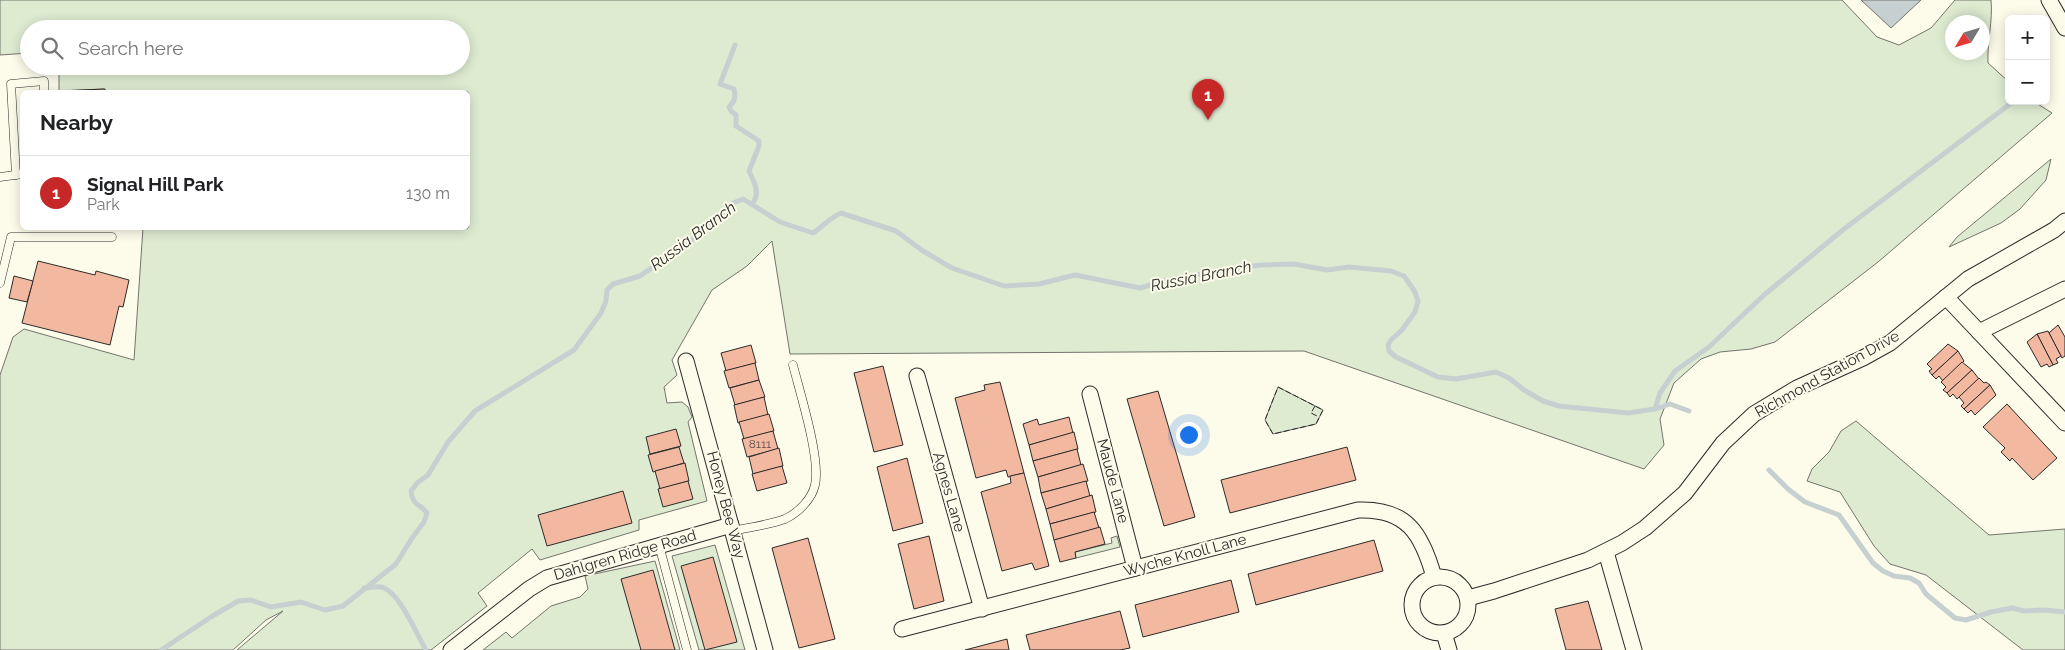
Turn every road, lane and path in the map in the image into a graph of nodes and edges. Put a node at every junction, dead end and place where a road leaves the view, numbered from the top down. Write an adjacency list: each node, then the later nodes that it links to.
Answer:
1 (2050, 0): 2 (street)
2 (2065, 28)
3 (44, 90): 4 (lane)
4 (20, 175): 5 (lane)
5 (0, 177)
6 (2065, 221): 10 (street, Richmond Station Drive)
7 (112, 237): 8 (lane)
8 (0, 283)
9 (2065, 289): 11 (street)
10 (1946, 297): 11 (street); 19 (street, Richmond Station Drive)
11 (1979, 332): 16 (street)
12 (686, 361): 17 (street, Honey Bee Way)
13 (793, 365): 17 (lane)
14 (916, 376): 23 (street, Agnes Lane)
15 (1090, 394): 20 (street, Maude Lane)
16 (2065, 423)
17 (732, 528): 18 (street, Dahlgren Ridge Road); 28 (street, Honey Bee Way)
18 (659, 545): 26 (street, Dahlgren Ridge Road); 27 (lane)
19 (1606, 552): 22 (street, Richmond Station Drive); 30 (street)
20 (1135, 568): 21 (street, Wyche Knoll Lane); 23 (street, Wyche Knoll Lane)
21 (1434, 577): 22 (street); 25 (street)
22 (1468, 598): 25 (street)
23 (982, 609): 24 (street, Wyche Knoll Lane)
24 (902, 629)
25 (1444, 633): 29 (street)
26 (452, 650)
27 (687, 650)
28 (765, 650)
29 (1449, 650)
30 (1634, 650)

